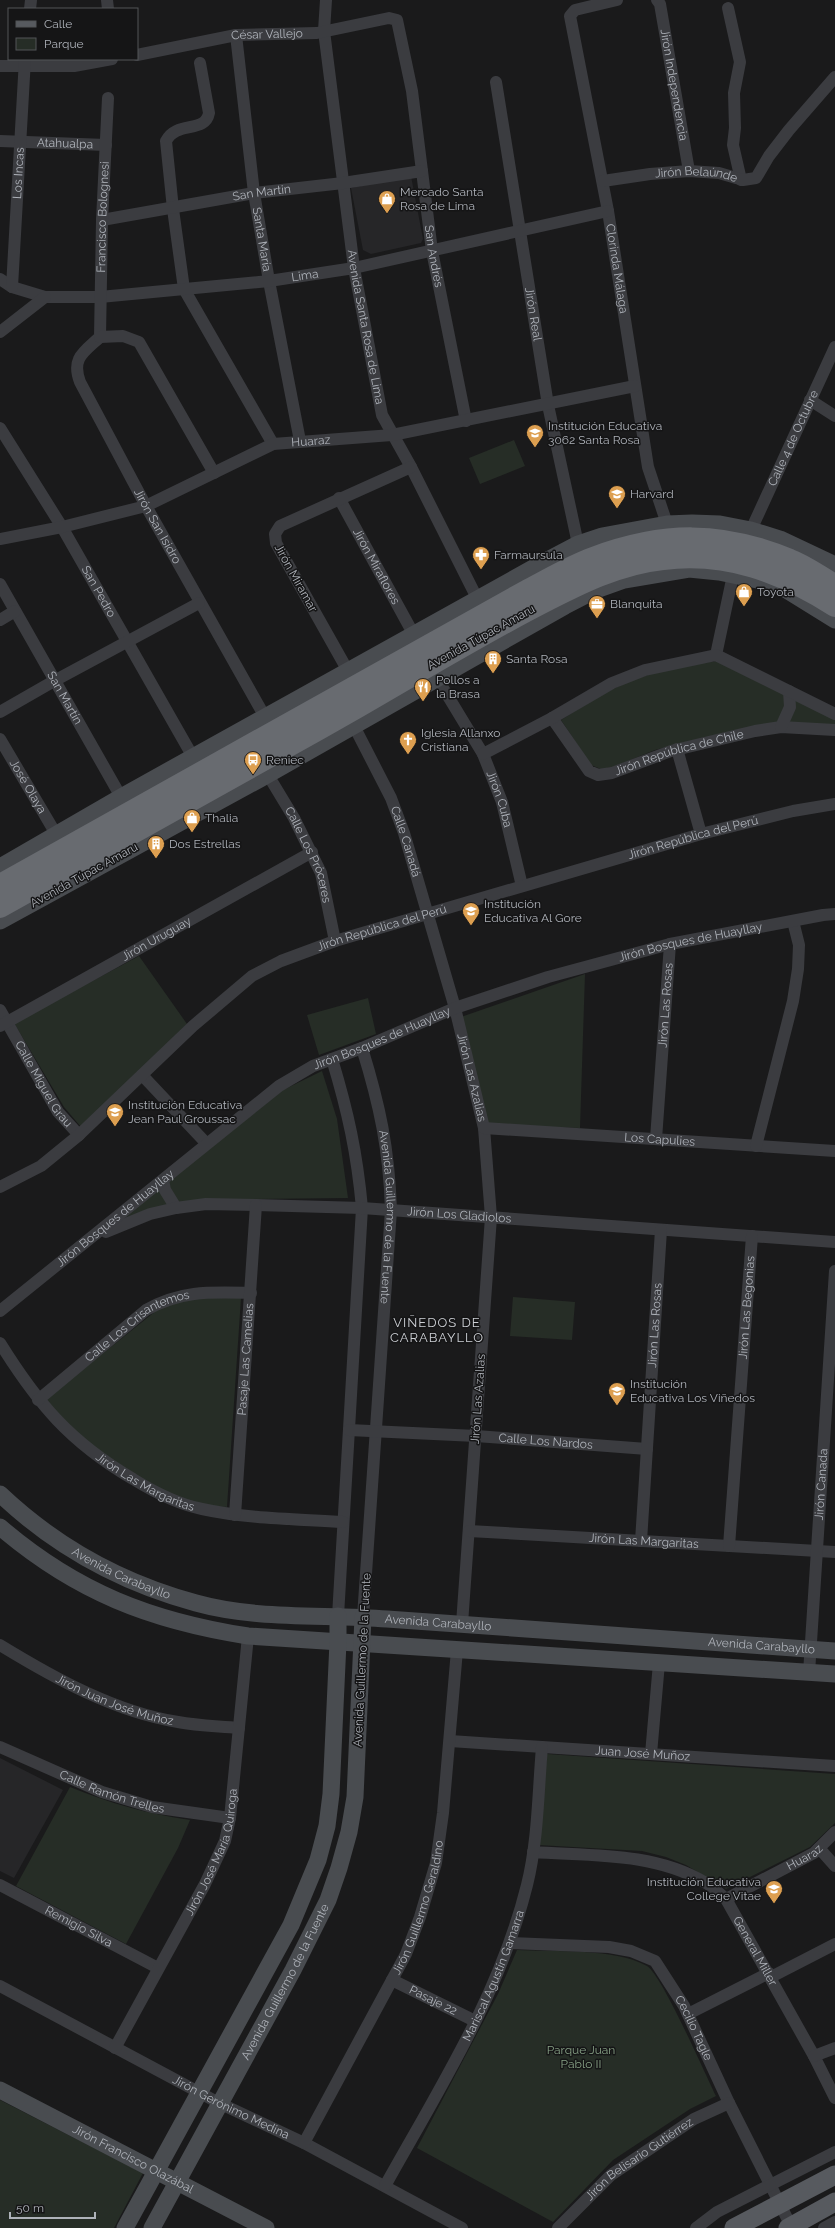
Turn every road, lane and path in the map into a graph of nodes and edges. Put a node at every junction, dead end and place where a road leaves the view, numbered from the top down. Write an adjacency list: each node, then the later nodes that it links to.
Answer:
1 (326, 0): 6 (street, Avenida Santa Rosa de Lima)
2 (617, 0): 22 (street, Clorinda Málaga)
3 (657, 0): 20 (street, Jirón Independencia)
4 (728, 8): 21 (street)
5 (397, 20): 6 (street, César Vallejo); 19 (street, San Andrés)
6 (324, 31): 7 (street, César Vallejo); 23 (street, Avenida Santa Rosa de Lima)
7 (236, 36): 8 (street, César Vallejo); 24 (street, Santa María)
8 (138, 55)
9 (105, 60): 10 (street)
10 (25, 63): 12 (street); 17 (street, Los Incas)
11 (200, 63): 25 (street)
12 (0, 66)
13 (835, 77): 21 (street, Jirón Belaúnde)
14 (496, 82): 28 (street, Jirón Real)
15 (108, 98): 18 (street, Francisco Bolognesi)
16 (0, 140): 17 (street, Atahualpa)
17 (21, 142): 18 (street, Atahualpa); 33 (street, Los Incas)
18 (106, 144): 27 (street, Francisco Bolognesi)
19 (422, 171): 23 (street, San Martin); 29 (street, San Andrés)
20 (689, 171): 21 (street, Jirón Belaúnde); 22 (street, Jirón Belaúnde)
21 (741, 180)
22 (603, 181): 26 (street, Clorinda Málaga)
23 (343, 183): 24 (street, San Martin); 30 (street, Avenida Santa Rosa de Lima)
24 (254, 193): 25 (street, San Martin); 32 (street, Santa María)
25 (173, 209): 27 (street, San Martin); 34 (street)
26 (608, 211): 28 (street, Lima); 40 (street, Clorinda Málaga)
27 (102, 220): 35 (street, Francisco Bolognesi)
28 (519, 231): 29 (street, Lima); 42 (street, Jirón Real)
29 (432, 250): 30 (street, Lima); 44 (street, San Andrés)
30 (354, 268): 32 (street, Lima); 46 (street, Avenida Santa Rosa de Lima)
31 (0, 279): 33 (street, Lima)
32 (269, 281): 34 (street, Lima); 47 (street, Santa María)
33 (12, 287): 36 (street, Lima)
34 (184, 289): 35 (street, Lima); 48 (street)
35 (100, 297): 36 (street, Lima); 38 (street, Francisco Bolognesi)
36 (45, 298): 37 (street)
37 (0, 332)
38 (100, 337): 50 (street); 52 (street, Jirón San Isidro)
39 (835, 347): 41 (street, Calle 4 de Octubre)
40 (635, 386): 42 (street, Huaraz); 53 (street, Clorinda Málaga)
41 (810, 400): 43 (street); 55 (street, Calle 4 de Octubre)
42 (548, 405): 44 (street, Huaraz); 57 (street, Jirón Real)
43 (835, 416)
44 (466, 421): 46 (street, Huaraz)
45 (0, 428): 54 (street, San Pedro)
46 (392, 435): 47 (street, Huaraz); 49 (street, Avenida Santa Rosa de Lima)
47 (300, 441): 48 (street, Huaraz)
48 (273, 444): 50 (street, Huaraz)
49 (411, 467): 51 (street, Jirón Miramar); 65 (street, Avenida Santa Rosa de Lima)
50 (214, 473): 52 (street, Huaraz)
51 (339, 498): 68 (street, Jirón Miraflores); 71 (street, Jirón Miramar)
52 (146, 506): 54 (street, Huaraz); 62 (street, Jirón San Isidro)
53 (667, 524): 55 (main road, Avenida Túpac Amaru); 57 (main road, Avenida Túpac Amaru)
54 (62, 527): 56 (street, Huaraz); 69 (street, San Pedro)
55 (751, 530): 58 (main road, Avenida Túpac Amaru)
56 (0, 539)
57 (578, 544): 65 (main road, Avenida Túpac Amaru)
58 (835, 565)
59 (733, 575): 67 (main road, Avenida Túpac Amaru); 70 (street); 72 (main road, Avenida Túpac Amaru)
60 (0, 584): 64 (street, San Martín)
61 (835, 585): 65 (highway, Avenida Túpac Amaru)
62 (200, 603): 69 (street); 77 (street, Jirón San Isidro)
63 (835, 606): 65 (highway, Avenida Túpac Amaru)
64 (16, 611): 66 (street); 73 (street, San Martín)
65 (485, 614): 68 (main road, Avenida Túpac Amaru); 87 (highway, Avenida Túpac Amaru); 88 (highway, Avenida Túpac Amaru)
66 (0, 620)
67 (835, 620)
68 (414, 635): 71 (main road, Avenida Túpac Amaru)
69 (127, 643): 73 (street); 85 (street, San Pedro)
70 (716, 655): 74 (street); 78 (street)
71 (348, 671): 77 (main road, Avenida Túpac Amaru)
72 (437, 678): 79 (main road, Avenida Túpac Amaru); 84 (street, Jirón Cuba)
73 (54, 681): 75 (street); 88 (street, San Martín)
74 (789, 691): 76 (street); 80 (street)
75 (0, 712)
76 (835, 714)
77 (265, 717): 85 (main road, Avenida Túpac Amaru)
78 (552, 718): 83 (street, Jirón República de Chile); 84 (street)
79 (354, 726): 86 (main road, Avenida Túpac Amaru); 97 (street, Calle Canadá)
80 (781, 727): 81 (street, Jirón República de Chile); 83 (street, Jirón República de Chile)
81 (835, 730)
82 (0, 739): 90 (street, José Olaya)
83 (677, 749): 91 (street)
84 (483, 754): 95 (street, Jirón Cuba)
85 (193, 757): 88 (main road, Avenida Túpac Amaru)
86 (264, 777): 87 (highway); 92 (street, Calle Los Próceres); 99 (main road, Avenida Túpac Amaru)
87 (209, 790): 96 (highway, Avenida Túpac Amaru)
88 (125, 804): 90 (main road, Avenida Túpac Amaru); 94 (highway, Avenida Túpac Amaru)
89 (835, 804): 91 (street, Jirón República del Perú)
90 (56, 834): 93 (main road, Avenida Túpac Amaru)
91 (700, 834): 95 (street, Jirón República del Perú)
92 (312, 852): 101 (street, Calle Los Próceres); 106 (street, Jirón Uruguay)
93 (0, 867)
94 (0, 885)
95 (522, 886): 97 (street, Jirón República del Perú)
96 (0, 906)
97 (429, 912): 101 (street, Jirón República del Perú); 103 (street, Calle Canadá)
98 (835, 914): 100 (street, Jirón Bosques de Huayllay)
99 (0, 921)
100 (793, 921): 102 (street, Jirón Bosques de Huayllay); 114 (street)
101 (335, 941): 109 (street, Jirón República del Perú)
102 (670, 944): 104 (street, Jirón Bosques de Huayllay); 112 (street, Jirón Las Rosas)
103 (443, 963): 104 (street, Jirón Las Azalias)
104 (455, 1008): 107 (street, Jirón Bosques de Huayllay); 110 (street, Jirón Las Azalias)
105 (0, 1010): 106 (street, Calle Miguel Grau)
106 (3, 1024): 111 (street, Calle Miguel Grau)
107 (362, 1048): 108 (street, Jirón Bosques de Huayllay); 121 (street, Avenida Guillermo de la Fuente)
108 (332, 1059): 113 (street, Jirón Bosques de Huayllay); 120 (street, Avenida Guillermo de la Fuente)
109 (142, 1074): 111 (street, Jirón República del Perú); 113 (street)
110 (484, 1128): 112 (street, Los Capulies); 122 (street, Jirón Las Azalias)
111 (79, 1135): 117 (street, Jirón República del Perú)
112 (656, 1139): 114 (street, Los Capulies)
113 (206, 1143): 116 (street, Jirón Bosques de Huayllay)
114 (756, 1146): 115 (street, Los Capulies)
115 (835, 1151)
116 (163, 1180): 119 (street); 125 (street, Jirón Bosques de Huayllay)
117 (0, 1187)
118 (256, 1205): 119 (street, Jirón Los Gladiolos); 120 (street, Jirón Los Gladiolos); 128 (street, Pasaje Las Camelias)
119 (176, 1208): 125 (street, Jirón Los Gladiolos)
120 (362, 1208): 121 (street, Jirón Los Gladiolos); 132 (street, Avenida Guillermo de la Fuente)
121 (391, 1210): 122 (street, Jirón Los Gladiolos); 133 (street, Avenida Guillermo de la Fuente)
122 (490, 1217): 123 (street, Jirón Los Gladiolos); 134 (street, Jirón Las Azalias)
123 (661, 1230): 124 (street, Jirón Los Gladiolos); 135 (street, Jirón Las Rosas)
124 (752, 1236): 126 (street, Jirón Los Gladiolos); 142 (street, Jirón Las Begonias)
125 (88, 1241): 129 (street, Jirón Bosques de Huayllay)
126 (835, 1242)
127 (835, 1271): 143 (street, Jirón Canada)
128 (250, 1293): 131 (street, Calle Los Crisantemos); 137 (street, Pasaje Las Camelias)
129 (0, 1311)
130 (0, 1342): 131 (street, Jirón Las Margaritas)
131 (38, 1400): 137 (street, Jirón Las Margaritas)
132 (349, 1430): 133 (street, Calle Los Nardos); 138 (street, Avenida Guillermo de la Fuente)
133 (376, 1430): 134 (street, Calle Los Nardos); 146 (street, Avenida Guillermo de la Fuente)
134 (476, 1436): 135 (street, Calle Los Nardos); 140 (street, Jirón Las Azalias)
135 (647, 1449): 141 (street, Jirón Las Rosas)
136 (0, 1494): 145 (main road, Avenida Carabayllo)
137 (235, 1515): 138 (street, Jirón Las Margaritas)
138 (343, 1522): 145 (street, Avenida Guillermo de la Fuente)
139 (0, 1527): 148 (main road, Avenida Carabayllo)
140 (469, 1531): 141 (street, Jirón Las Margaritas); 147 (street, Jirón Las Azalias)
141 (641, 1541): 142 (street, Jirón Las Margaritas)
142 (729, 1546): 143 (street, Jirón Las Margaritas)
143 (818, 1551): 144 (street, Jirón Las Margaritas); 152 (street, Jirón Canada)
144 (835, 1552)
145 (338, 1616): 146 (main road, Avenida Carabayllo); 149 (main road, Avenida Guillermo de la Fuente)
146 (363, 1617): 147 (main road, Avenida Carabayllo); 150 (main road, Avenida Guillermo de la Fuente)
147 (462, 1624): 152 (main road, Avenida Carabayllo)
148 (248, 1636): 149 (main road, Avenida Carabayllo); 158 (street, Jirón José María Quiroga)
149 (338, 1642): 150 (main road, Avenida Carabayllo); 183 (main road, Avenida Guillermo de la Fuente)
150 (363, 1644): 153 (main road, Avenida Carabayllo); 185 (main road, Avenida Guillermo de la Fuente)
151 (0, 1645): 158 (street, Jirón Juan José Muñoz)
152 (811, 1649): 154 (main road, Avenida Carabayllo); 156 (street, Jirón Canada)
153 (457, 1650): 155 (main road, Avenida Carabayllo); 159 (street, Jirón Guillermo Geraldino)
154 (835, 1651)
155 (659, 1663): 156 (main road, Avenida Carabayllo); 162 (street)
156 (809, 1673): 157 (main road, Avenida Carabayllo)
157 (835, 1674)
158 (239, 1728): 164 (street, Jirón José María Quiroga)
159 (450, 1741): 161 (street, Juan José Muñoz); 175 (street, Jirón Guillermo Geraldino)
160 (0, 1747): 164 (street, Calle Ramón Trelles)
161 (542, 1747): 162 (street, Juan José Muñoz); 167 (street, Mariscal Agustín Gamarra)
162 (651, 1754): 163 (street, Juan José Muñoz)
163 (835, 1766)
164 (230, 1818): 173 (street, Jirón José María Quiroga)
165 (835, 1832): 166 (street, Huaraz)
166 (819, 1848): 168 (street); 170 (street, Huaraz)
167 (534, 1852): 170 (street, General Miller); 171 (street, Mariscal Agustín Gamarra)
168 (835, 1866)
169 (0, 1885): 173 (street, Remigio Silva)
170 (726, 1898): 174 (street, General Miller)
171 (511, 1943): 177 (street, Cecilio Tagle); 178 (street, Mariscal Agustín Gamarra)
172 (835, 1944): 174 (street)
173 (158, 1968): 179 (street, Jirón José María Quiroga)
174 (770, 1975): 177 (street); 181 (street, General Miller)
175 (392, 1980): 178 (street, Pasaje 22); 187 (street, Jirón Guillermo Geraldino)
176 (0, 1986): 179 (street, Jirón Gerónimo Medina)
177 (688, 2014): 186 (street, Cecilio Tagle)
178 (475, 2021): 193 (street, Mariscal Agustín Gamarra)
179 (115, 2048): 183 (street, Jirón Gerónimo Medina)
180 (835, 2048): 181 (street)
181 (814, 2056): 184 (street, General Miller)
182 (0, 2090): 189 (main road, Jirón Francisco Olazábal)
183 (199, 2092): 185 (street, Jirón Gerónimo Medina); 189 (main road, Avenida Guillermo de la Fuente)
184 (835, 2098)
185 (220, 2103): 187 (street, Jirón Gerónimo Medina); 191 (main road, Avenida Guillermo de la Fuente)
186 (729, 2103): 192 (street, Cecilio Tagle); 202 (street, Jirón Belisario Gutiérrez)
187 (304, 2143): 193 (street, Jirón Gerónimo Medina)
188 (835, 2152): 192 (street)
189 (156, 2170): 191 (main road, Jirón Francisco Olazábal); 198 (main road, Avenida Guillermo de la Fuente)
190 (835, 2175): 195 (main road)
191 (177, 2180): 199 (main road, Avenida Guillermo de la Fuente); 200 (main road, Jirón Francisco Olazábal)
192 (771, 2184): 195 (street, Cecilio Tagle); 203 (street)
193 (385, 2186): 201 (street, Jirón Gerónimo Medina)
194 (835, 2202): 197 (main road)
195 (779, 2203): 197 (street, Cecilio Tagle); 204 (main road)
196 (835, 2222): 205 (street)
197 (790, 2227)
198 (125, 2228)
199 (152, 2228)
200 (266, 2228)
201 (462, 2228)
202 (558, 2228)
203 (696, 2228)
204 (734, 2228)
205 (824, 2228)

